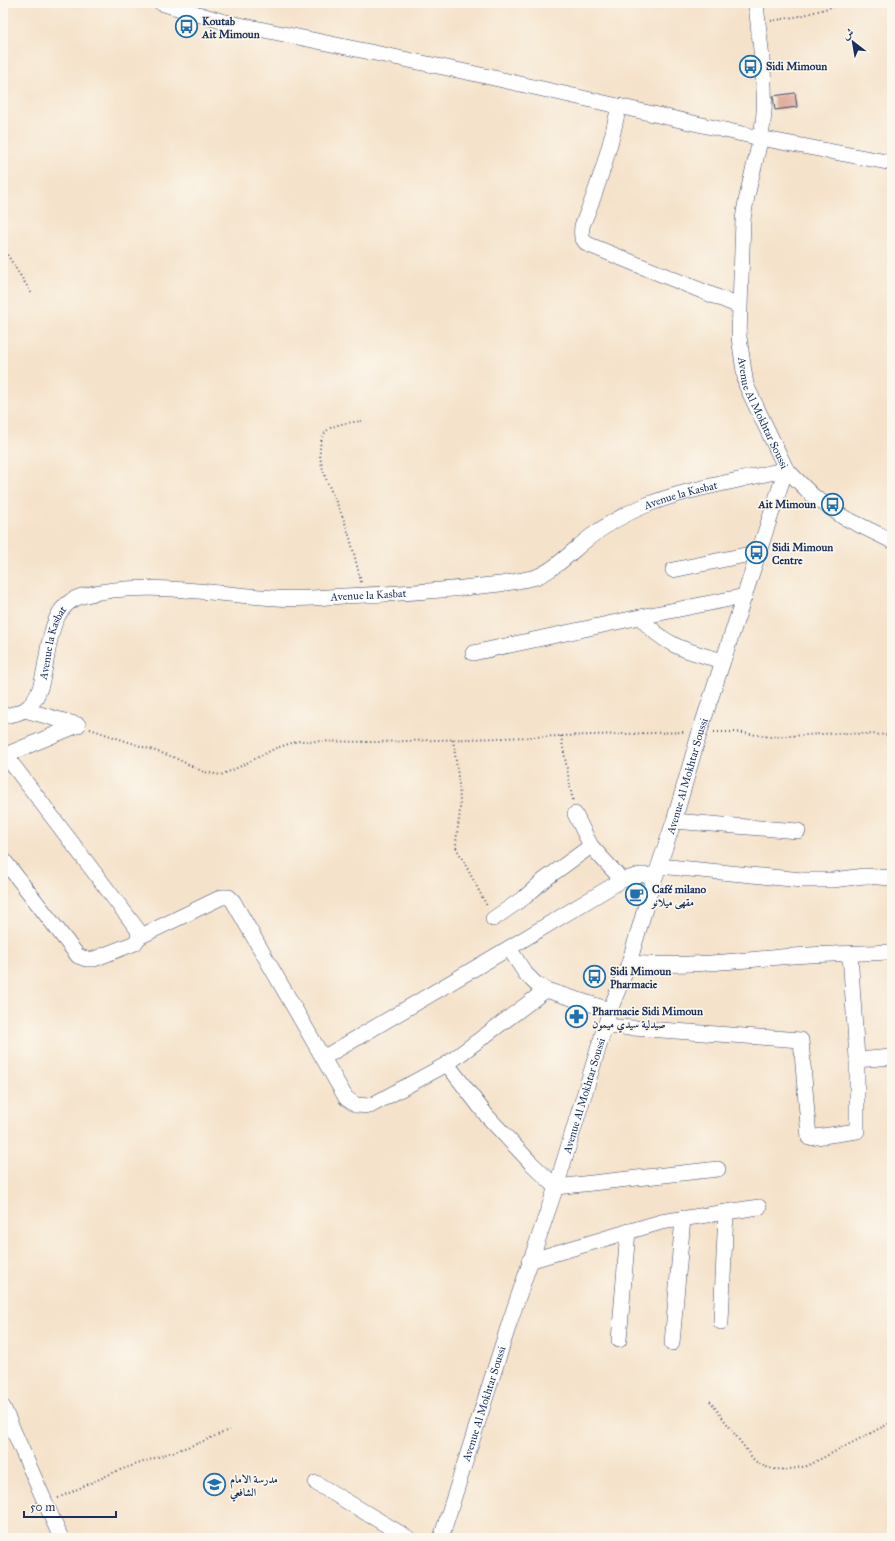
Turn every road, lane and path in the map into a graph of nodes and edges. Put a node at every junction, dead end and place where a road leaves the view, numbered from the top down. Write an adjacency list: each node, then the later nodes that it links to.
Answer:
1 (161, 3): 5 (street)
2 (756, 3): 4 (street, Avenue Al Mokhtar Soussi)
3 (846, 3): 4 (path)
4 (757, 22): 6 (street, Avenue Al Mokhtar Soussi)
5 (619, 106): 6 (street); 10 (street)
6 (760, 138): 7 (street); 10 (street, Avenue Al Mokhtar Soussi)
7 (892, 163)
8 (3, 248): 9 (path)
9 (32, 294)
10 (739, 306): 12 (street, Avenue Al Mokhtar Soussi)
11 (362, 421): 16 (path)
12 (786, 469): 13 (street); 14 (street, Avenue Al Mokhtar Soussi); 16 (street, Avenue la Kasbat)
13 (892, 541)
14 (760, 552): 15 (street); 17 (street, Avenue Al Mokhtar Soussi)
15 (673, 570)
16 (365, 595): 21 (street, Avenue la Kasbat)
17 (745, 596): 18 (street); 20 (street, Avenue Al Mokhtar Soussi)
18 (640, 617): 19 (street); 20 (street)
19 (473, 653)
20 (723, 662): 24 (street, Avenue Al Mokhtar Soussi)
21 (25, 710): 22 (street); 23 (street)
22 (3, 716)
23 (78, 725): 27 (path); 28 (street)
24 (700, 731): 25 (path); 26 (path); 30 (street, Avenue Al Mokhtar Soussi)
25 (892, 735)
26 (561, 736): 27 (path); 29 (path)
27 (453, 740): 37 (path)
28 (4, 754): 38 (street)
29 (576, 814): 32 (street)
30 (674, 821): 31 (street); 34 (street, Avenue Al Mokhtar Soussi)
31 (798, 831)
32 (591, 846): 36 (street); 37 (street)
33 (3, 859): 38 (street)
34 (658, 870): 35 (street); 36 (street); 42 (street, Avenue Al Mokhtar Soussi)
35 (892, 878)
36 (622, 880): 39 (street)
37 (493, 919)
38 (139, 937): 47 (street)
39 (509, 948): 43 (street); 47 (street)
40 (892, 952): 41 (street)
41 (850, 954): 42 (street); 48 (street)
42 (628, 963): 44 (street, Avenue Al Mokhtar Soussi)
43 (546, 990): 44 (street); 49 (street)
44 (610, 1010): 45 (street, Avenue Al Mokhtar Soussi)
45 (605, 1026): 48 (street); 51 (street, Avenue Al Mokhtar Soussi)
46 (892, 1057): 48 (street)
47 (323, 1058): 49 (street)
48 (857, 1060)
49 (447, 1064): 51 (street)
50 (718, 1169): 51 (street)
51 (556, 1187): 56 (street, Avenue Al Mokhtar Soussi)
52 (759, 1207): 53 (street)
53 (726, 1212): 54 (street); 57 (street)
54 (683, 1218): 55 (street); 59 (street)
55 (628, 1231): 56 (street); 58 (street)
56 (529, 1261): 68 (street, Avenue Al Mokhtar Soussi)
57 (721, 1322)
58 (619, 1340)
59 (672, 1343)
60 (710, 1401): 62 (path)
61 (3, 1407): 65 (street)
62 (892, 1422)
63 (229, 1430): 65 (path)
64 (316, 1482): 67 (street)
65 (46, 1504): 66 (street)
66 (61, 1538)
67 (408, 1538)
68 (441, 1538)

